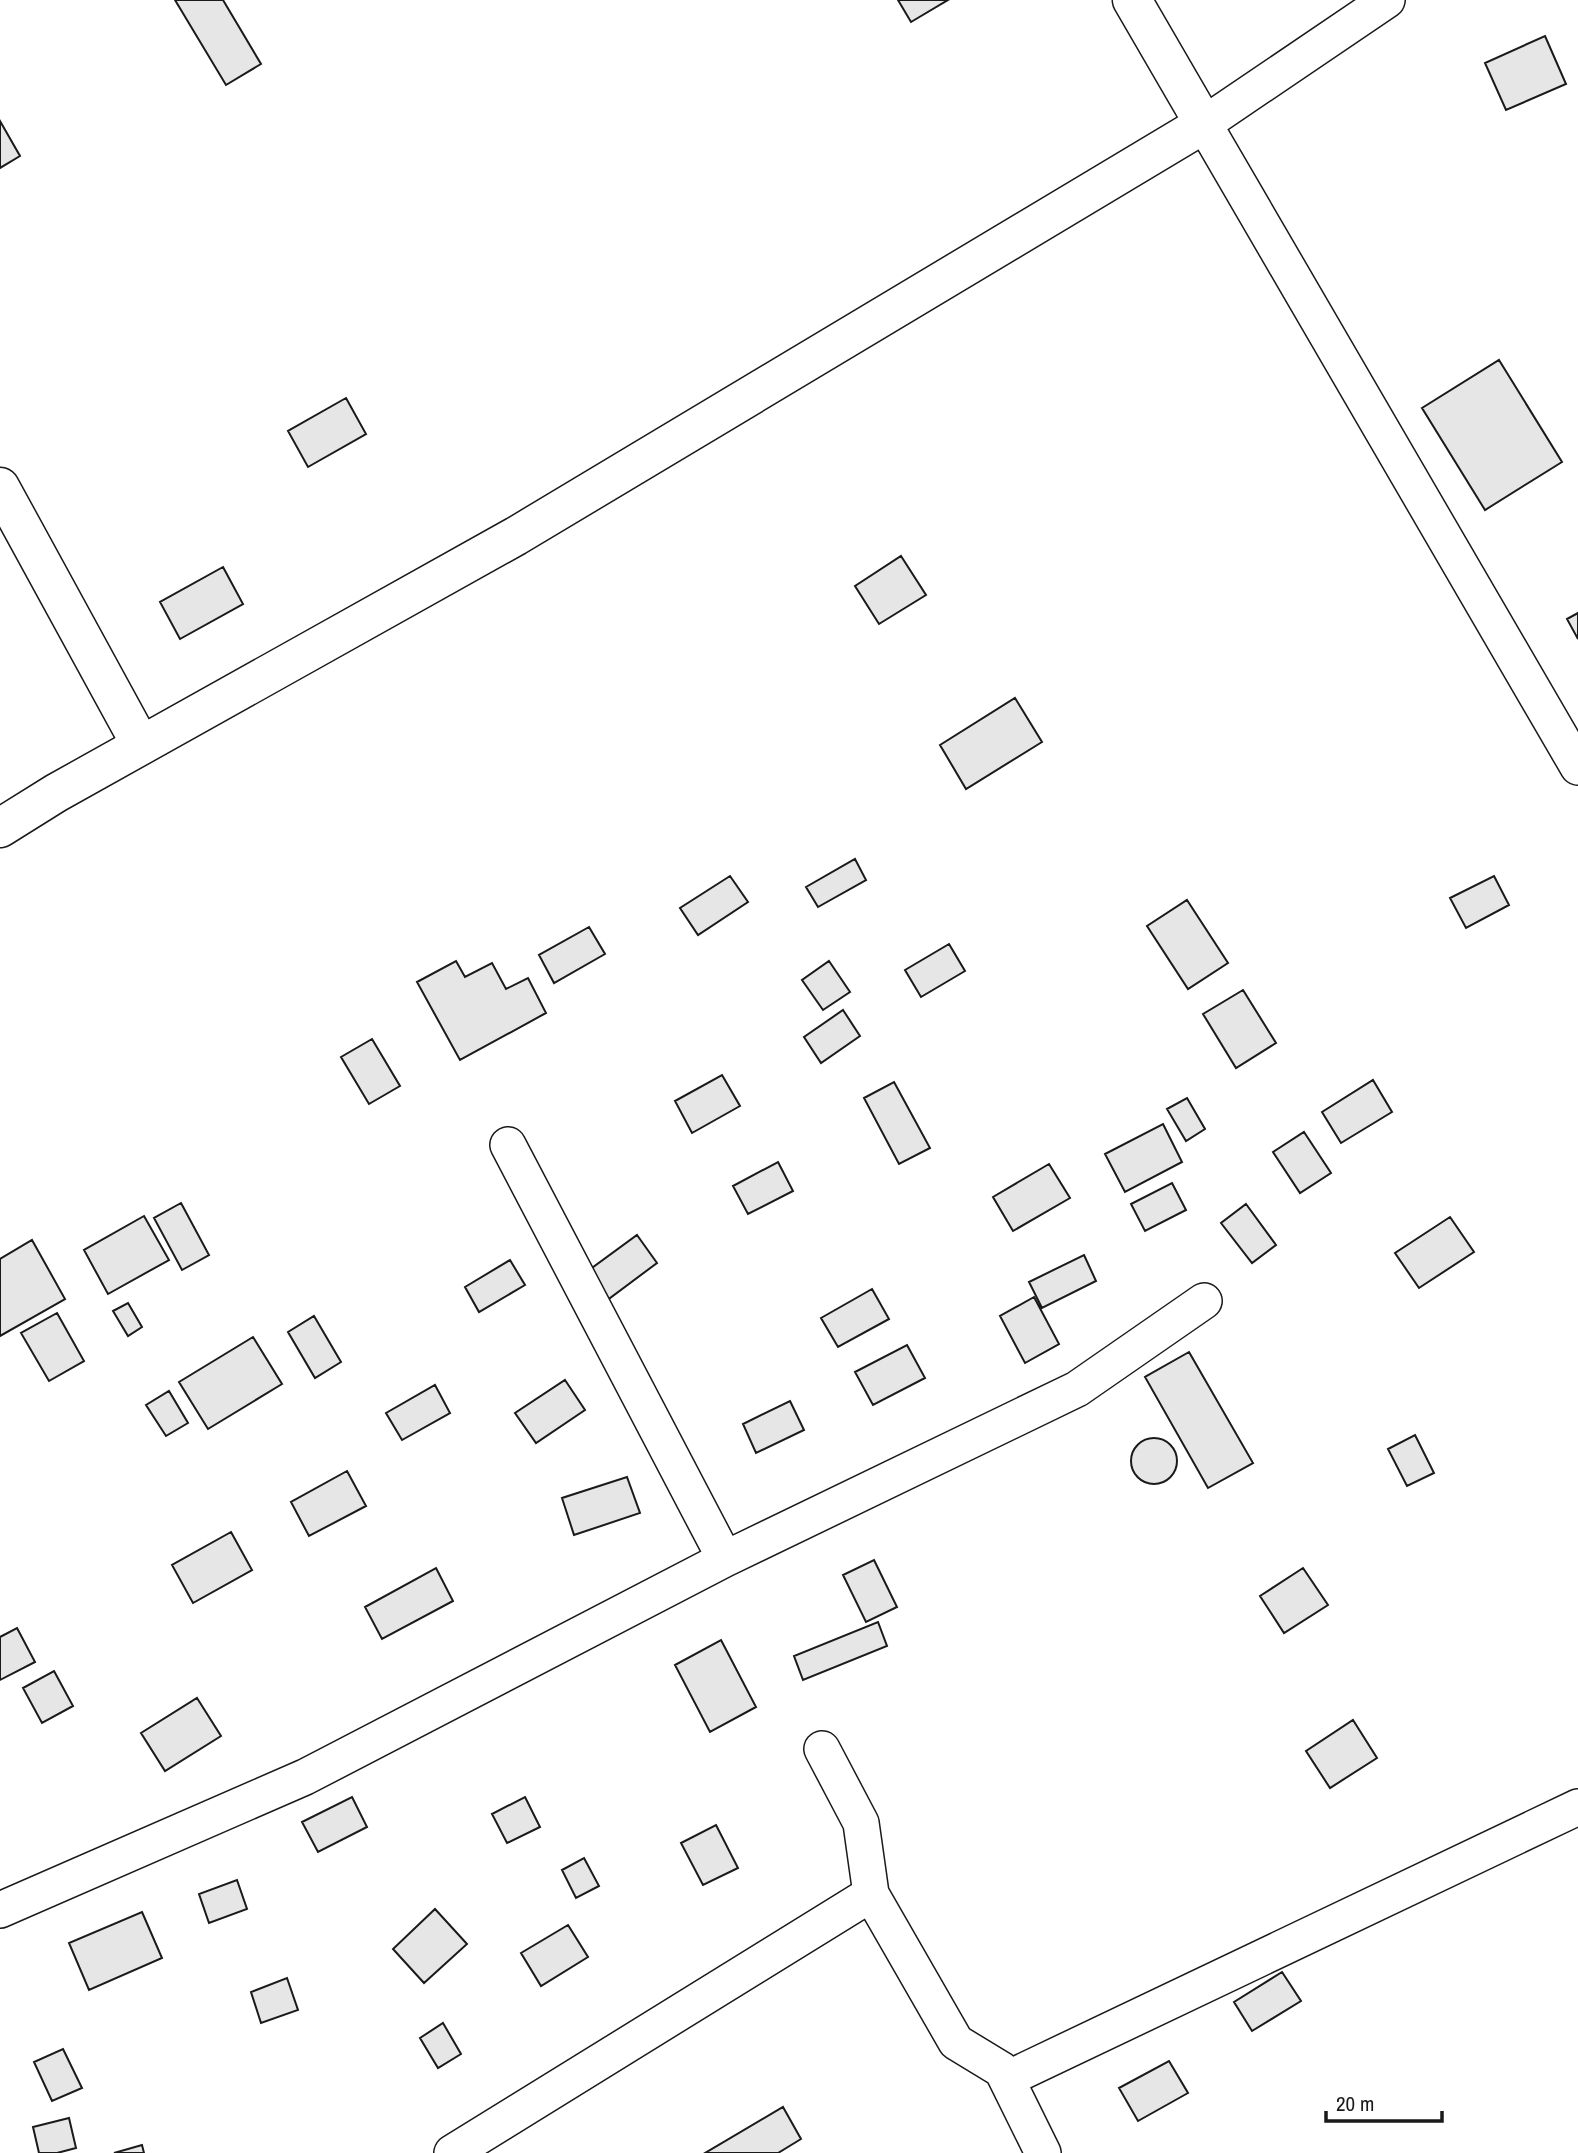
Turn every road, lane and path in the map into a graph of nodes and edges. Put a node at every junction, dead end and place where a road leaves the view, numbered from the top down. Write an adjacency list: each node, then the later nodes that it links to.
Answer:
1 (1132, 0): 3 (main road)
2 (1387, 0): 3 (street)
3 (1204, 124): 5 (main road); 6 (street)
4 (0, 487): 5 (main road)
5 (141, 745): 7 (main road)
6 (1578, 767)
7 (0, 828)
8 (508, 1145): 10 (street)
9 (1204, 1301): 10 (street)
10 (725, 1559): 14 (street)
11 (821, 1749): 13 (street)
12 (1578, 1807): 15 (street)
13 (872, 1894): 15 (street); 16 (street)
14 (0, 1910)
15 (1007, 2079): 17 (street)
16 (452, 2153)
17 (1043, 2153)

